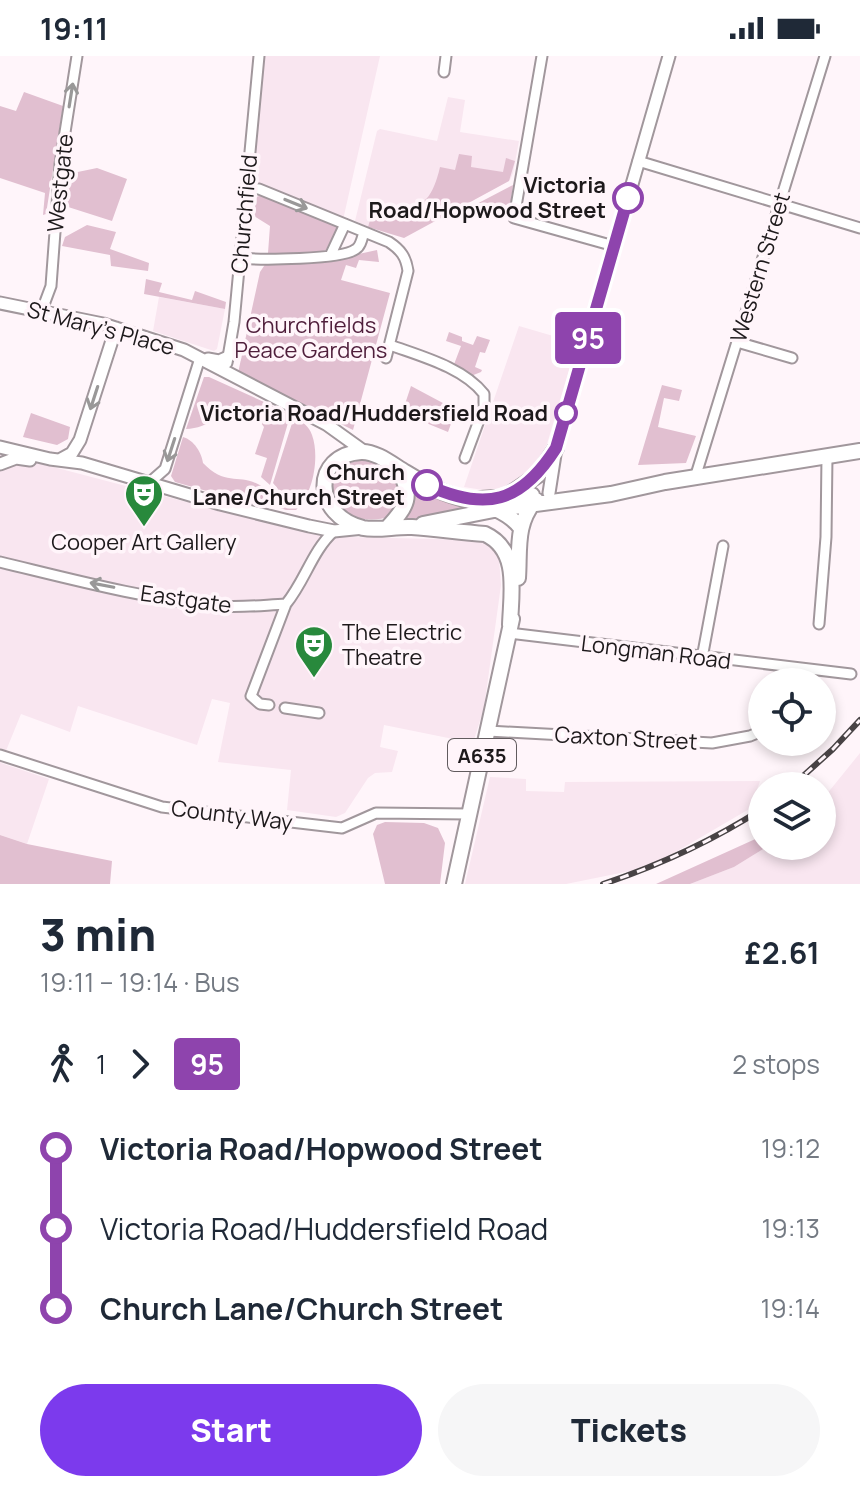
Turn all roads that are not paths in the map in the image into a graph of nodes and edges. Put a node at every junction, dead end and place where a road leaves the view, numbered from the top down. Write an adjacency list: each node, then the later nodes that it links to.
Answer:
1 (77, 56): 18 (street, Westgate, one-way to 1)
2 (259, 56): 9 (street, Churchfield)
3 (446, 56): 7 (street)
4 (542, 56): 14 (street)
5 (669, 56): 8 (street)
6 (825, 56): 10 (street, Western Street)
7 (444, 72)
8 (638, 161): 10 (street); 14 (street)
9 (246, 188): 11 (street, one-way to 11); 16 (street, Churchfield)
10 (779, 203): 12 (street); 20 (street, Western Street)
11 (345, 224): 13 (street); 15 (street)
12 (860, 228)
13 (364, 232): 15 (street); 21 (street)
14 (614, 246): 28 (street)
15 (331, 254): 16 (street)
16 (240, 258): 22 (street, Churchfield)
17 (0, 303): 18 (street, St Mary's Place)
18 (42, 310): 19 (street, St Mary's Place)
19 (116, 328): 23 (street, St Mary's Place); 33 (street, one-way to 33)
20 (737, 342): 25 (street); 36 (street, Western Street)
21 (390, 345): 24 (street); 32 (street)
22 (228, 357): 23 (street); 26 (street, Churchfield)
23 (200, 358): 26 (street, St Mary's Place); 37 (street, one-way to 37)
24 (386, 358)
25 (792, 358)
26 (225, 372): 30 (street, St Mary's Place)
27 (0, 447): 33 (street)
28 (556, 448): 39 (street); 40 (highway)
29 (860, 451): 31 (highway, A635)
30 (365, 452): 35 (highway, A635); 44 (highway)
31 (827, 456): 36 (highway, A635); 52 (street)
32 (465, 458)
33 (55, 459): 34 (street); 37 (street)
34 (0, 464)
35 (398, 468): 40 (highway, A635); 45 (highway)
36 (695, 478): 38 (highway, A635)
37 (149, 483): 46 (street)
38 (640, 487): 39 (highway, A635); 41 (highway, A635)
39 (549, 493): 40 (highway, A635); 41 (highway, A635)
40 (501, 503): 41 (highway, A635); 42 (highway, A635); 43 (highway)
41 (532, 503): 43 (highway, A635)
42 (411, 527): 45 (highway, A635); 53 (highway, A635)
43 (520, 527): 53 (highway, A635)
44 (365, 528): 45 (highway, A635); 46 (street)
45 (387, 528)
46 (334, 531): 49 (street)
47 (723, 546): 51 (street)
48 (0, 562): 49 (street, Eastgate, one-way to 48)
49 (286, 604): 58 (street)
50 (698, 605): 51 (street)
51 (711, 607): 54 (street)
52 (819, 624)
53 (509, 629): 54 (street, Longman Road); 61 (highway, A635)
54 (702, 658): 55 (street, Longman Road)
55 (790, 668)
56 (836, 673): 57 (street, Longman Road)
57 (851, 674)
58 (269, 705)
59 (285, 708): 60 (street)
60 (319, 713)
61 (488, 731): 62 (street, Caxton Street); 64 (highway, A635)
62 (748, 736)
63 (0, 755): 64 (street, County Way)
64 (469, 814): 65 (highway, A635)
65 (454, 884)

